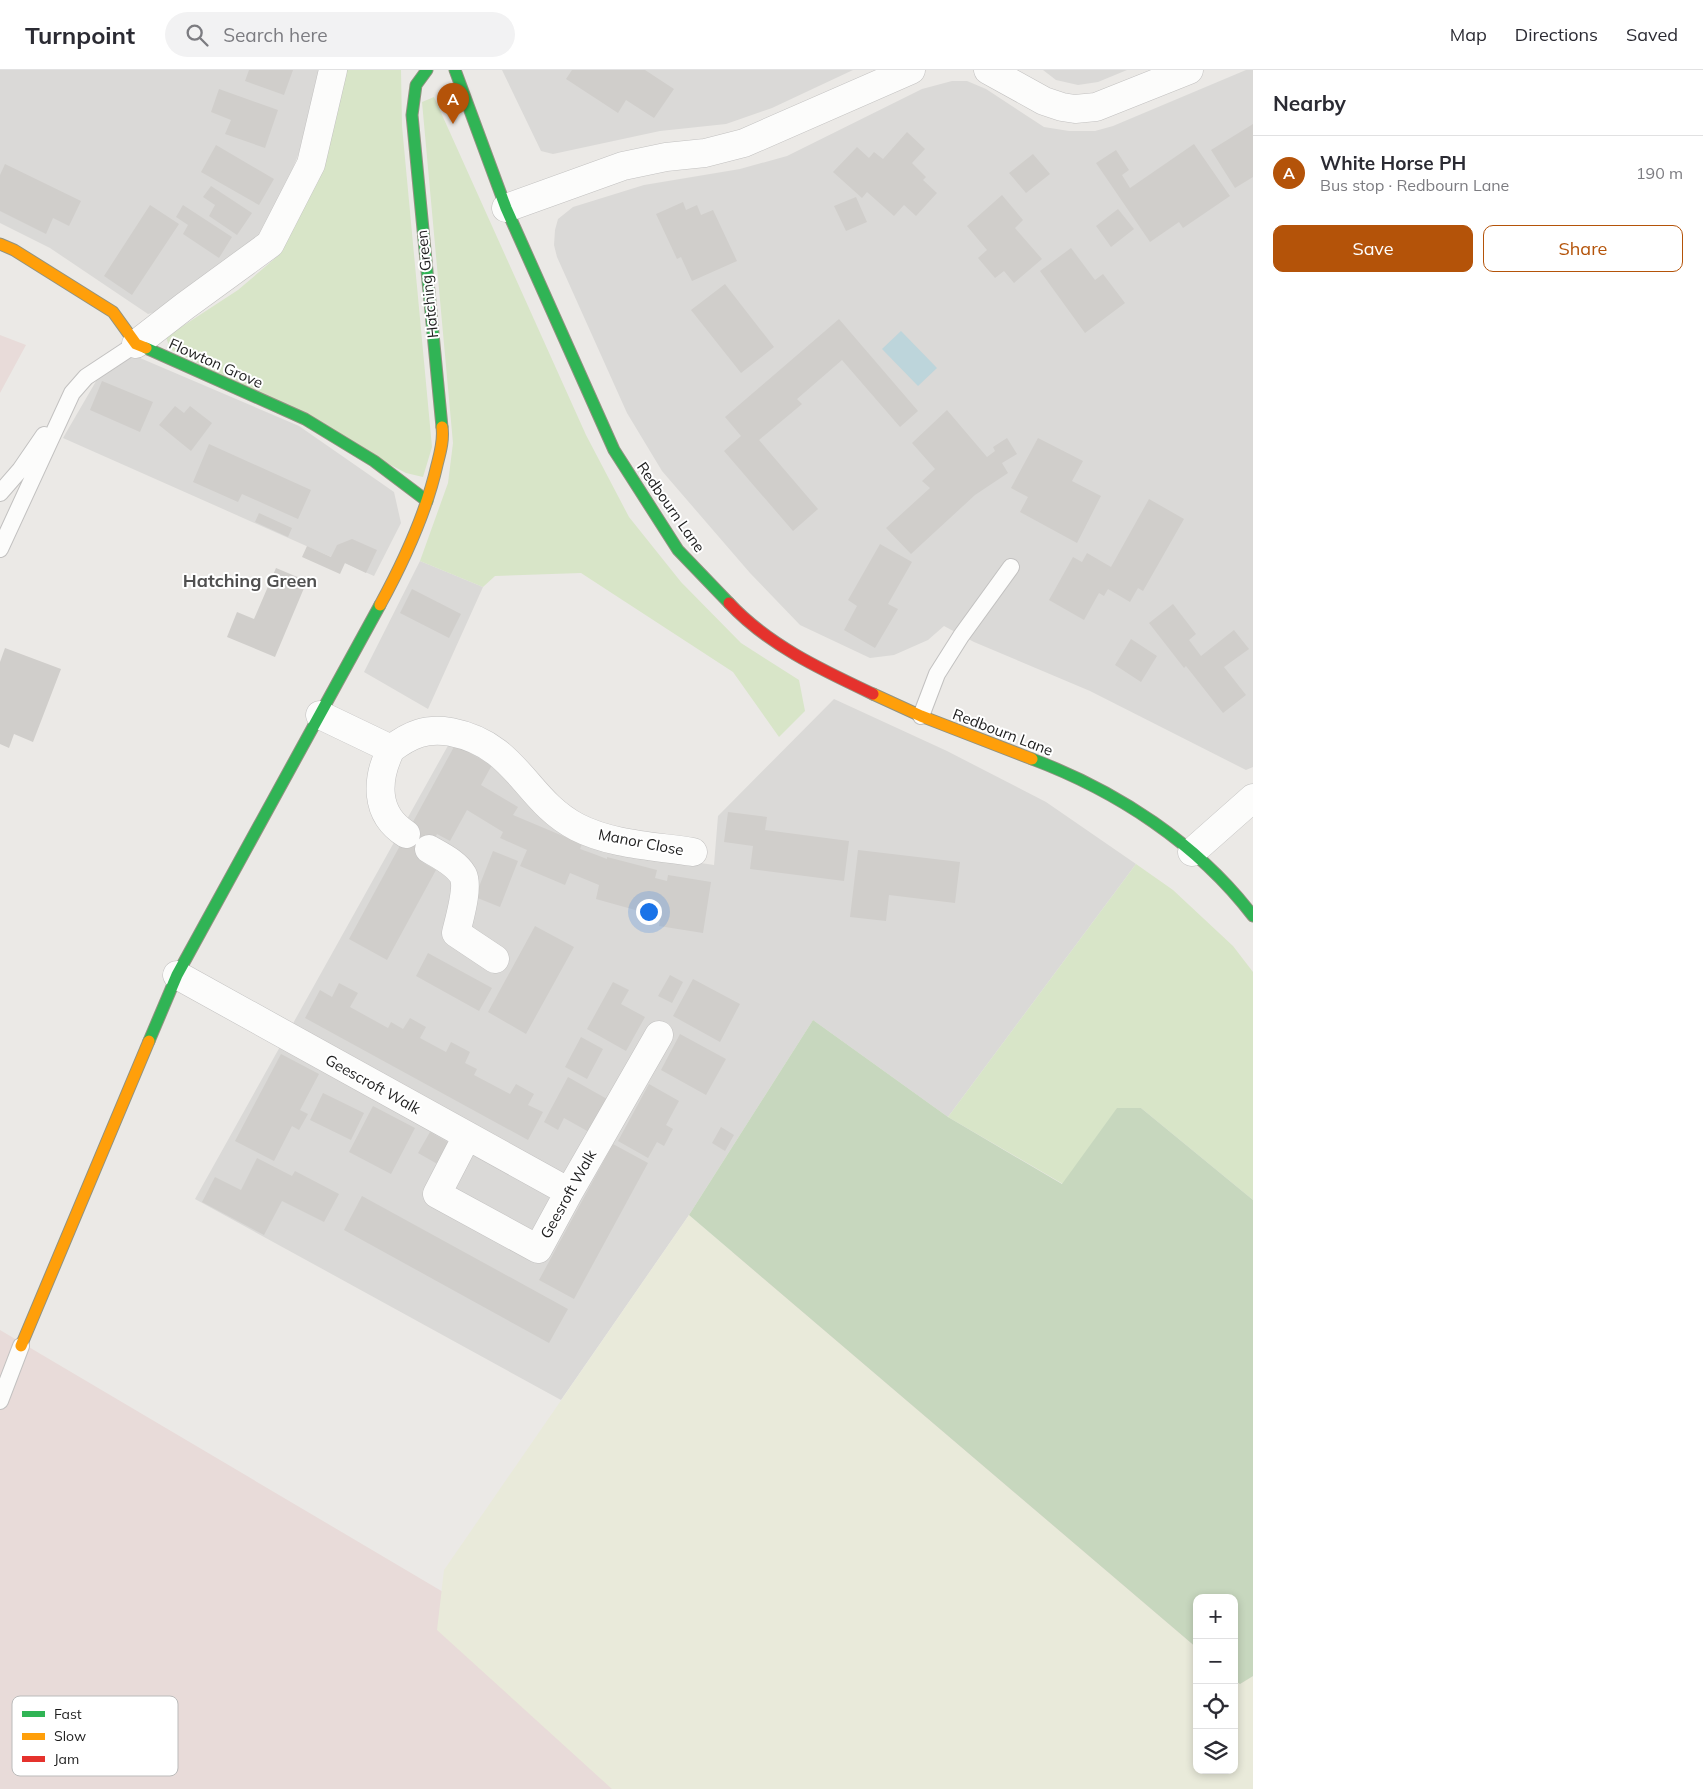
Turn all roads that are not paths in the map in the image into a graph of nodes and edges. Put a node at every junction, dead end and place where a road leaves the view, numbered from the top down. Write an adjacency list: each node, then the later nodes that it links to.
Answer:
1 (333, 70): 9 (street)
2 (427, 70): 12 (street, Hatching Green)
3 (455, 70): 7 (street, Redbourn Lane)
4 (911, 70): 7 (street)
5 (988, 70): 6 (street)
6 (1189, 70)
7 (506, 208): 16 (street, Redbourn Lane)
8 (0, 244): 9 (street, Flowton Grove)
9 (136, 344): 10 (lane); 12 (street, Flowton Grove)
10 (72, 393): 11 (lane); 13 (lane)
11 (0, 493)
12 (427, 501): 15 (street, Hatching Green)
13 (0, 549)
14 (1011, 567): 16 (lane)
15 (320, 715): 17 (street); 25 (street, Hatching Green)
16 (921, 716): 22 (street, Redbourn Lane)
17 (392, 749): 19 (street); 21 (street, Manor Close)
18 (1253, 798): 22 (street)
19 (406, 834)
20 (429, 849): 24 (street)
21 (693, 852)
22 (1192, 852): 23 (street, Redbourn Lane)
23 (1253, 916)
24 (495, 959)
25 (177, 975): 27 (street, Geescroft Walk); 29 (street, Hatching Green)
26 (659, 1035): 28 (street, Geesroft Walk)
27 (467, 1136): 28 (street, Geescroft Walk); 28 (street, Geesroft Walk)
28 (569, 1192)
29 (21, 1346): 30 (lane)
30 (0, 1401)

